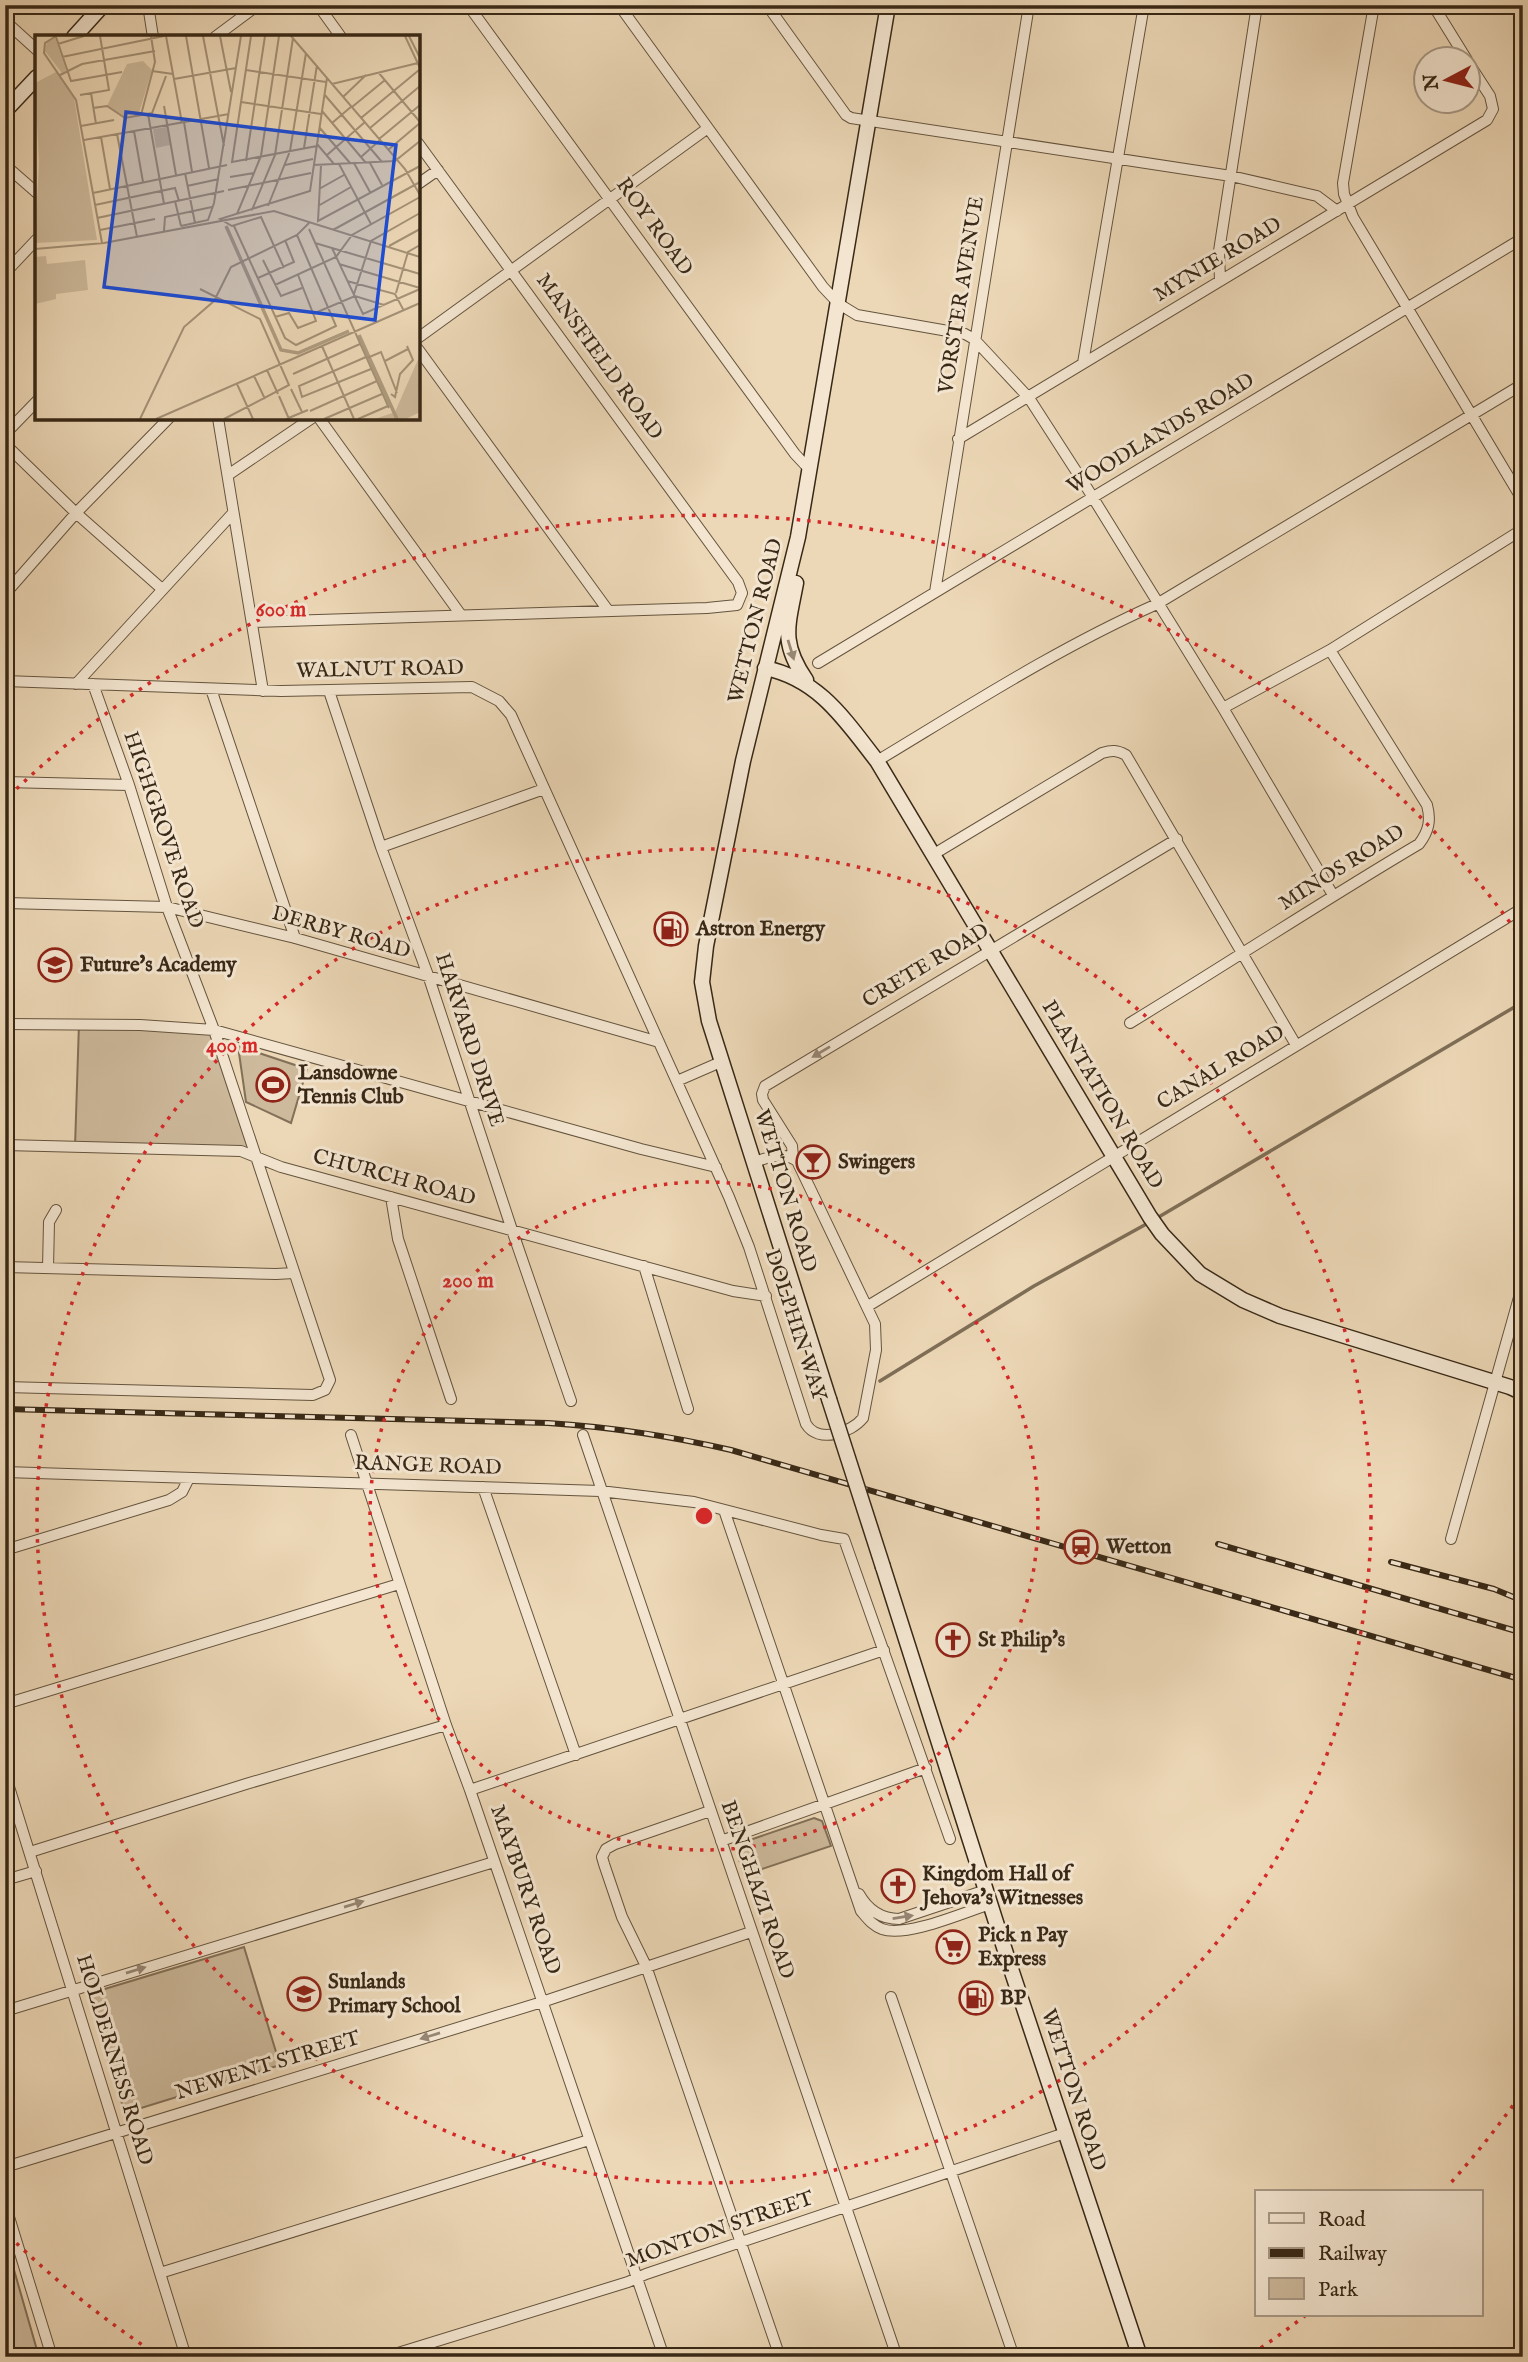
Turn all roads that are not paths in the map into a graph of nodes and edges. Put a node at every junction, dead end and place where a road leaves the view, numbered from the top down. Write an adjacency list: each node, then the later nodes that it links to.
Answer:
1 (103, 5): 15 (main road)
2 (148, 5): 16 (street)
3 (258, 5): 17 (street)
4 (318, 5): 18 (street)
5 (468, 5): 34 (street, ROY ROAD)
6 (619, 5): 25 (street)
7 (766, 5): 24 (street)
8 (888, 5): 24 (main road, WETTON ROAD)
9 (1029, 5): 26 (street, VORSTER AVENUE)
10 (1144, 5): 28 (street)
11 (1257, 5): 31 (street)
12 (1374, 5): 35 (street)
13 (1433, 5): 19 (street)
14 (5, 21): 20 (street)
15 (76, 35)
16 (153, 35)
17 (218, 35)
18 (340, 35)
19 (1459, 46)
20 (35, 48)
21 (35, 79): 23 (main road)
22 (1482, 83): 35 (street, MYNIE ROAD)
23 (5, 111)
24 (870, 120): 26 (street); 42 (main road, WETTON ROAD)
25 (708, 128): 34 (street); 42 (street)
26 (1006, 142): 28 (street); 45 (street, VORSTER AVENUE)
27 (420, 146): 30 (street, MANSFIELD ROAD)
28 (1118, 157): 31 (street); 47 (street)
29 (5, 165): 33 (street)
30 (438, 170): 32 (street); 39 (street, MANSFIELD ROAD)
31 (1231, 176): 36 (street); 41 (street)
32 (420, 183)
33 (35, 191)
34 (610, 200): 39 (street); 59 (street, ROY ROAD)
35 (1348, 206): 36 (street, MYNIE ROAD); 43 (street)
36 (1337, 211): 41 (street, MYNIE ROAD)
37 (1523, 238): 43 (street, WOODLANDS ROAD)
38 (35, 241): 40 (street)
39 (512, 270): 44 (street); 71 (street, MANSFIELD ROAD)
40 (5, 273)
41 (1220, 281): 47 (street, MYNIE ROAD)
42 (839, 304): 45 (street); 59 (main road, WETTON ROAD)
43 (1407, 308): 51 (street); 61 (street, WOODLANDS ROAD)
44 (420, 337)
45 (974, 339): 49 (street); 57 (street, VORSTER AVENUE)
46 (420, 352): 71 (street)
47 (1083, 363): 49 (street, MYNIE ROAD)
48 (1523, 384): 51 (street)
49 (1029, 398): 57 (street, MYNIE ROAD); 61 (street)
50 (35, 403): 56 (street)
51 (1472, 415): 62 (street); 70 (street)
52 (168, 420): 63 (street)
53 (218, 420): 60 (street)
54 (309, 420): 60 (street)
55 (320, 420): 72 (street)
56 (5, 434)
57 (958, 439): 68 (street, VORSTER AVENUE)
58 (5, 444): 63 (street)
59 (810, 470): 66 (main road, WETTON ROAD)
60 (228, 475): 64 (street)
61 (1093, 498): 68 (street, WOODLANDS ROAD); 70 (street)
62 (1523, 501)
63 (76, 513): 67 (street); 69 (street)
64 (233, 513): 67 (street); 73 (street)
65 (1523, 529): 74 (street)
66 (792, 565): 76 (main road, WETTON ROAD); 80 (main road, one-way to 80)
67 (162, 589): 78 (street)
68 (934, 592): 75 (street, WOODLANDS ROAD)
69 (5, 594)
70 (1157, 604): 84 (street); 85 (street)
71 (607, 609): 72 (street)
72 (461, 615): 73 (street)
73 (251, 622): 82 (street)
74 (1330, 650): 84 (street); 92 (street, MINOS ROAD)
75 (818, 663)
76 (765, 668): 80 (main road, PLANTATION ROAD); 105 (main road, WETTON ROAD)
77 (5, 681): 78 (street, WALNUT ROAD)
78 (76, 684): 79 (street, WALNUT ROAD)
79 (93, 684): 81 (street, WALNUT ROAD); 87 (street, HIGHGROVE ROAD)
80 (808, 684): 85 (main road, PLANTATION ROAD)
81 (211, 689): 82 (street, WALNUT ROAD); 96 (street)
82 (262, 691): 83 (street, WALNUT ROAD)
83 (329, 691): 88 (street, WALNUT ROAD); 90 (street, HARVARD DRIVE)
84 (1223, 708): 92 (street)
85 (877, 761): 91 (main road, PLANTATION ROAD)
86 (5, 782): 87 (street)
87 (129, 785): 94 (street, HIGHGROVE ROAD)
88 (544, 789): 90 (street); 103 (street, WALNUT ROAD)
89 (1177, 839): 91 (street); 97 (street, CRETE ROAD); 98 (street)
90 (381, 847): 99 (street, HARVARD DRIVE)
91 (934, 854): 97 (main road, PLANTATION ROAD)
92 (1333, 895): 98 (street, MINOS ROAD)
93 (5, 904): 94 (street, DERBY ROAD)
94 (167, 907): 96 (street, DERBY ROAD); 102 (street, HIGHGROVE ROAD)
95 (1523, 908): 104 (street, CANAL ROAD)
96 (295, 938): 99 (street, DERBY ROAD)
97 (991, 950): 110 (main road, PLANTATION ROAD); 111 (street, CRETE ROAD, one-way to 111)
98 (1244, 953): 100 (street, MINOS ROAD); 104 (street)
99 (429, 978): 103 (street, DERBY ROAD); 107 (street, HARVARD DRIVE)
100 (1130, 1023)
101 (5, 1024): 102 (street)
102 (214, 1030): 107 (street); 109 (street, HIGHGROVE ROAD)
103 (659, 1042): 106 (street, WALNUT ROAD)
104 (1296, 1045): 110 (street, CANAL ROAD)
105 (723, 1061): 106 (street); 112 (main road, WETTON ROAD)
106 (677, 1081): 113 (street, DOLPHIN WAY)
107 (469, 1102): 113 (street); 116 (street, HARVARD DRIVE)
108 (5, 1145): 109 (street, CHURCH ROAD)
109 (254, 1155): 114 (street, CHURCH ROAD); 120 (street, HIGHGROVE ROAD)
110 (1114, 1156): 123 (street, CANAL ROAD); 124 (main road, PLANTATION ROAD)
111 (793, 1157): 112 (street); 123 (street, DOLPHIN WAY)
112 (753, 1163): 158 (main road, WETTON ROAD, bridge)
113 (716, 1167): 122 (street, DOLPHIN WAY)
114 (391, 1197): 116 (street, CHURCH ROAD); 127 (street)
115 (57, 1210): 119 (street)
116 (512, 1230): 118 (street, CHURCH ROAD); 128 (street, HARVARD DRIVE)
117 (5, 1266): 119 (street)
118 (643, 1266): 122 (street, CHURCH ROAD); 129 (street)
119 (48, 1268): 120 (street)
120 (295, 1273): 125 (street, HIGHGROVE ROAD)
121 (1523, 1283): 124 (street)
122 (766, 1296): 123 (street, DOLPHIN WAY)
123 (868, 1306)
124 (1495, 1383): 126 (main road, PLANTATION ROAD); 138 (street)
125 (5, 1387)
126 (1523, 1393)
127 (451, 1399)
128 (571, 1401)
129 (688, 1409)
130 (351, 1435): 134 (street, MAYBURY ROAD)
131 (583, 1435): 136 (street, BENGHAZI ROAD)
132 (5, 1472): 133 (street, RANGE ROAD)
133 (189, 1478): 134 (street, RANGE ROAD); 139 (street)
134 (365, 1484): 135 (street, RANGE ROAD); 140 (street, MAYBURY ROAD)
135 (483, 1486): 136 (street, RANGE ROAD); 146 (street)
136 (600, 1490): 137 (street, RANGE ROAD); 144 (street, BENGHAZI ROAD)
137 (724, 1510): 141 (street, RANGE ROAD); 142 (street)
138 (1451, 1539)
139 (5, 1549)
140 (399, 1584): 143 (street); 145 (street, MAYBURY ROAD)
141 (884, 1650): 142 (street); 147 (street)
142 (784, 1683): 144 (street); 150 (street)
143 (5, 1704)
144 (678, 1720): 146 (street); 151 (street, BENGHAZI ROAD)
145 (446, 1725): 149 (street, MAYBURY ROAD); 154 (street)
146 (576, 1755): 149 (street)
147 (926, 1768): 150 (street); 152 (street)
148 (5, 1774): 154 (street, HOLDERNESS ROAD)
149 (471, 1790): 155 (street, MAYBURY ROAD)
150 (827, 1805): 153 (street); 158 (street)
151 (710, 1811): 153 (street, BENGHAZI ROAD); 160 (street)
152 (950, 1839)
153 (721, 1841): 159 (street, BENGHAZI ROAD)
154 (30, 1852): 156 (street, HOLDERNESS ROAD)
155 (494, 1862): 161 (street, one-way to 155); 163 (street, MAYBURY ROAD)
156 (36, 1871): 157 (street); 161 (street, HOLDERNESS ROAD)
157 (5, 1880)
158 (988, 1897): 166 (main road, WETTON ROAD)
159 (751, 1932): 160 (street, NEWENT STREET); 171 (street, BENGHAZI ROAD)
160 (646, 1966): 163 (street, NEWENT STREET); 173 (street)
161 (71, 1990): 164 (street); 165 (street, HOLDERNESS ROAD)
162 (891, 1997): 169 (street)
163 (542, 2002): 165 (street, NEWENT STREET, one-way to 165); 167 (street, MAYBURY ROAD)
164 (5, 2011)
165 (116, 2132): 168 (street, NEWENT STREET); 174 (street, HOLDERNESS ROAD)
166 (1065, 2133): 169 (street, MONTON STREET); 183 (main road, WETTON ROAD)
167 (589, 2140): 174 (street); 175 (street, MAYBURY ROAD)
168 (5, 2166)
169 (951, 2171): 171 (street, MONTON STREET); 182 (street)
170 (5, 2204): 172 (street)
171 (845, 2207): 173 (street, MONTON STREET); 181 (street, BENGHAZI ROAD)
172 (9, 2230): 176 (street)
173 (741, 2242): 175 (street, MONTON STREET); 180 (street)
174 (160, 2273): 177 (street, HOLDERNESS ROAD)
175 (637, 2278): 178 (street, MONTON STREET); 179 (street, MAYBURY ROAD)
176 (52, 2357)
177 (186, 2357)
178 (385, 2357)
179 (664, 2357)
180 (780, 2357)
181 (897, 2357)
182 (1014, 2357)
183 (1140, 2357)

